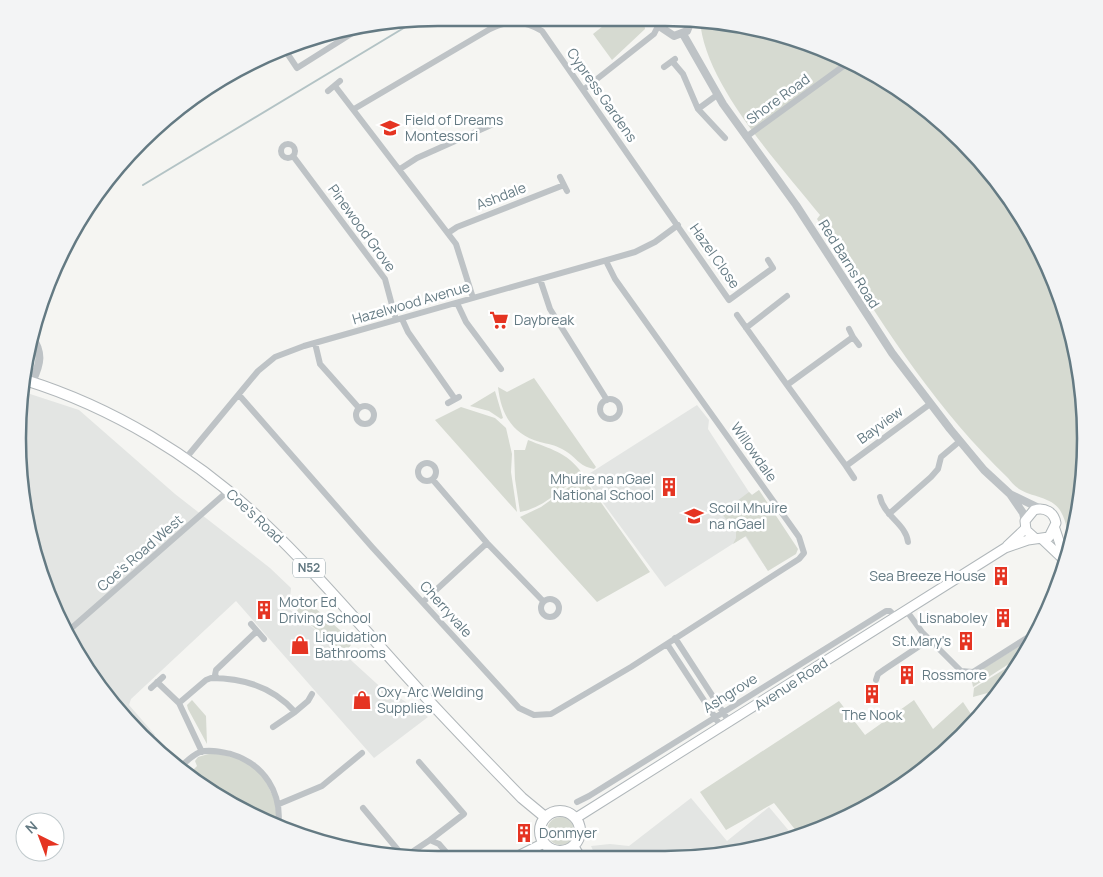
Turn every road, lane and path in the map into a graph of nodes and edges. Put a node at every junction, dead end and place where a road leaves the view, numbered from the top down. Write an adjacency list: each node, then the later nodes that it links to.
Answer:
1 (500, 26): 16 (street, Cypress Gardens)
2 (533, 26): 13 (street, Cypress Gardens)
3 (657, 26): 7 (street)
4 (662, 26): 6 (street)
5 (689, 27): 8 (street)
6 (668, 33): 7 (street); 8 (street)
7 (654, 34): 13 (street)
8 (683, 34): 15 (street, Red Barns Road)
9 (349, 36): 10 (street)
10 (288, 55)
11 (664, 67): 17 (street)
12 (842, 67): 19 (street, Shore Road)
13 (583, 90): 24 (street, Cypress Gardens)
14 (328, 91): 16 (street)
15 (717, 94): 17 (street); 19 (street, Red Barns Road)
16 (354, 109): 22 (street)
17 (698, 109): 20 (street)
18 (500, 121): 22 (street)
19 (746, 137): 47 (street, Red Barns Road)
20 (725, 138)
21 (293, 156): 33 (street, Pinewood Grove)
22 (400, 169): 25 (street)
23 (560, 177): 25 (street, Ashdale)
24 (678, 225): 26 (street, Hazel Close); 27 (street, Hazelwood Avenue)
25 (448, 233): 30 (street)
26 (768, 260)
27 (606, 261): 28 (street, Hazelwood Avenue); 77 (street, Willowdale)
28 (540, 279): 30 (street, Hazelwood Avenue); 46 (street)
29 (786, 296): 34 (street)
30 (473, 298): 31 (street, Hazelwood Avenue)
31 (457, 303): 33 (street, Hazelwood Avenue); 40 (street)
32 (736, 316): 34 (street)
33 (399, 320): 37 (street, Hazelwood Avenue); 45 (street, Pinewood Grove)
34 (746, 328): 43 (street)
35 (848, 329): 36 (street)
36 (853, 337): 39 (street); 43 (street)
37 (316, 343): 44 (street, Hazelwood Avenue); 48 (street)
38 (37, 344): 41 (street)
39 (859, 345)
40 (501, 369)
41 (32, 374)
42 (30, 382): 50 (main road, Coe's Road / N52)
43 (787, 385): 51 (street)
44 (239, 395): 50 (street, Hazelwood Avenue); 68 (street, Cherryvale)
45 (454, 400)
46 (607, 400)
47 (930, 404): 49 (street, Red Barns Road); 51 (street, Bayview)
48 (358, 408)
49 (960, 441): 55 (street, Red Barns Road); 58 (street)
50 (186, 458): 54 (main road, Coe's Road / N52)
51 (846, 466): 52 (street)
52 (854, 478)
53 (434, 480): 63 (street)
54 (228, 491): 72 (street, Coe's Road West); 95 (main road, Coe's Road / N52)
55 (1010, 494): 57 (street, Red Barns Road); 59 (street, Red Barns Road)
56 (880, 497): 58 (street)
57 (1039, 508): 59 (main road); 60 (main road)
58 (889, 514): 62 (street)
59 (1026, 524): 61 (main road); 64 (main road, Avenue Road)
60 (1055, 528): 61 (main road); 65 (main road)
61 (1039, 539): 64 (main road, Avenue Road); 66 (main road)
62 (908, 542)
63 (487, 543): 67 (street); 68 (street)
64 (1005, 548): 69 (main road, Avenue Road)
65 (1062, 550)
66 (1060, 556)
67 (543, 601)
68 (423, 602): 77 (street, Cherryvale)
69 (906, 610): 70 (main road, Avenue Road); 76 (street)
70 (896, 616): 84 (street, Ashgrove); 86 (main road, Avenue Road)
71 (251, 624): 73 (street)
72 (72, 627)
73 (257, 631): 75 (street); 78 (street)
74 (1025, 638): 76 (street)
75 (264, 639)
76 (930, 639): 79 (street)
77 (671, 641): 84 (street); 85 (street)
78 (217, 678): 82 (street); 83 (street)
79 (876, 680)
80 (151, 688): 82 (street)
81 (312, 694): 83 (street)
82 (179, 704): 88 (street)
83 (294, 712): 87 (street)
84 (722, 712): 85 (street, Ashgrove); 86 (street)
85 (714, 717): 86 (street); 92 (street, Ashgrove)
86 (726, 725): 97 (main road, Avenue Road)
87 (273, 727)
88 (202, 752): 91 (street); 93 (street)
89 (362, 753): 93 (street)
90 (419, 762): 98 (street)
91 (185, 764)
92 (577, 802)
93 (279, 804): 96 (street)
94 (363, 808): 101 (street)
95 (545, 817): 97 (main road); 99 (main road)
96 (278, 818)
97 (576, 818): 100 (main road)
98 (430, 840): 102 (street); 103 (street)
99 (544, 842): 100 (main road); 104 (main road)
100 (573, 846): 105 (main road)
101 (398, 848)
102 (414, 850)
103 (445, 851)
104 (527, 851)
105 (576, 851)

